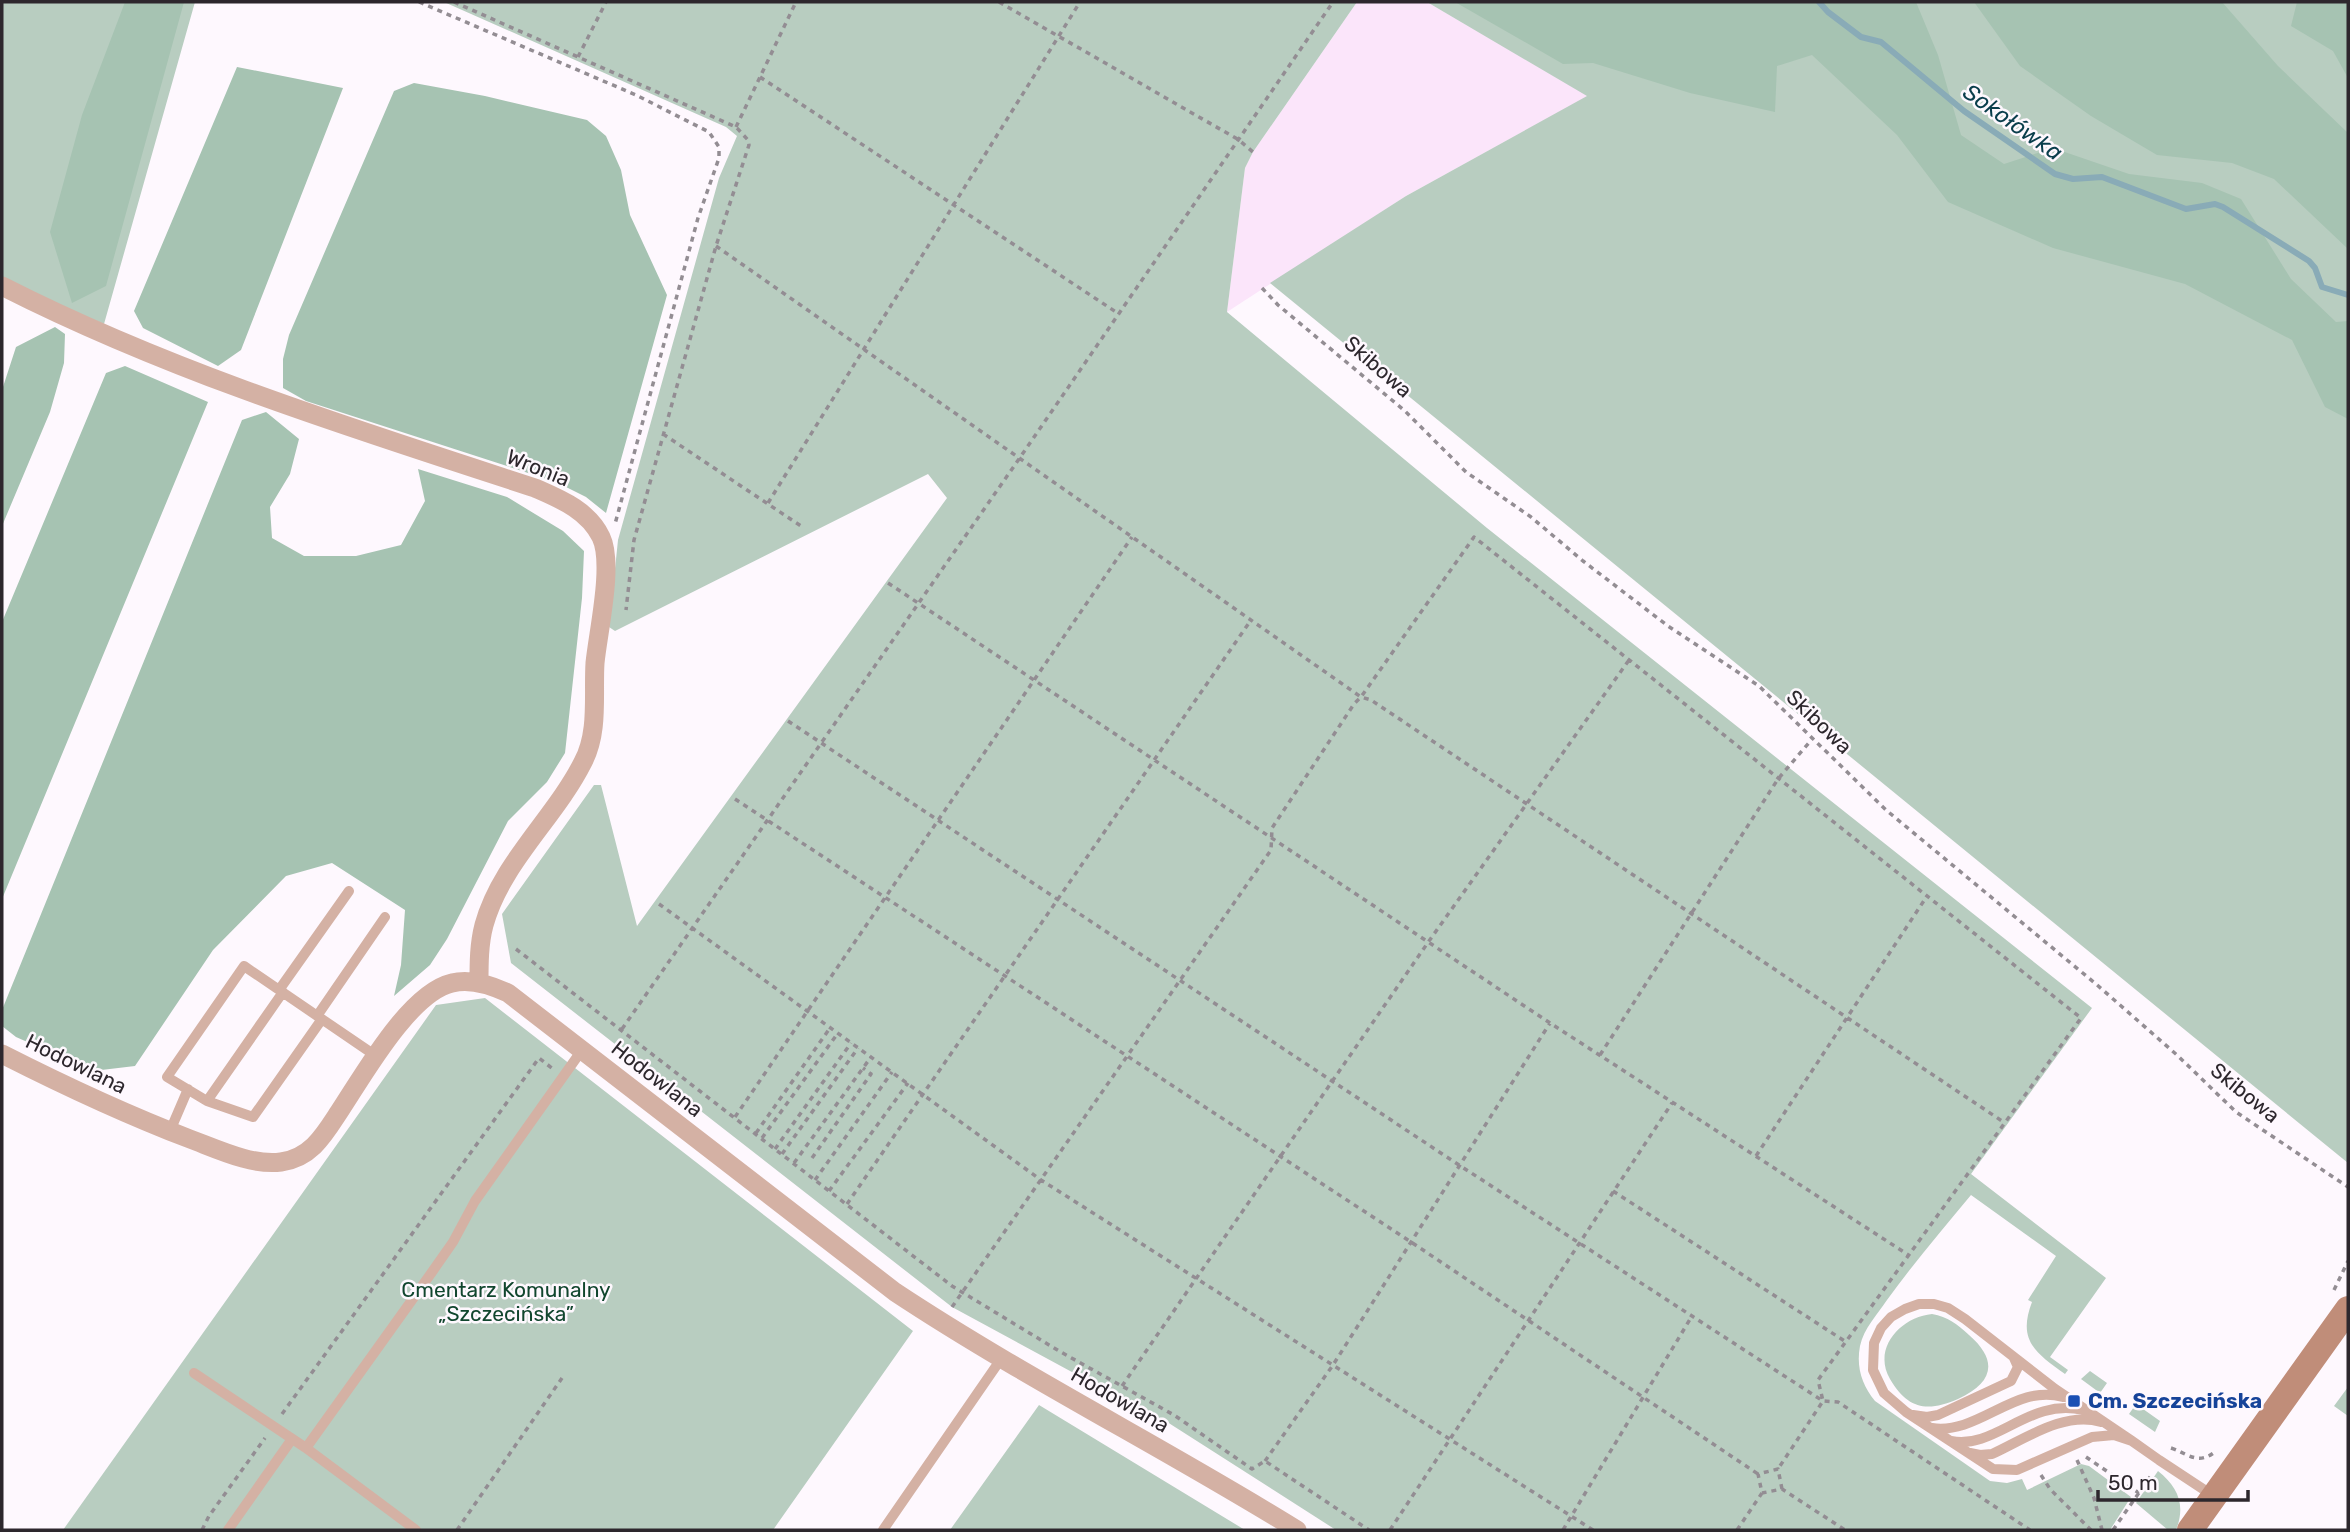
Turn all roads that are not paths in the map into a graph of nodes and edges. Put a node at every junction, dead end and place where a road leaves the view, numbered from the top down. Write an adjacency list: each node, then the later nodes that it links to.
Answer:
1 (2, 286): 4 (street, Wronia)
2 (349, 891): 5 (lane)
3 (385, 917): 6 (lane)
4 (479, 983): 7 (street, Hodowlana); 9 (street, Hodowlana)
5 (281, 991): 6 (lane); 10 (lane); 11 (lane)
6 (319, 1017): 9 (lane); 11 (lane)
7 (582, 1050): 15 (street, Hodowlana); 25 (lane)
8 (2, 1054): 12 (street, Hodowlana)
9 (377, 1056): 12 (street, Hodowlana)
10 (188, 1089): 11 (lane); 12 (lane)
11 (207, 1101)
12 (170, 1131)
13 (2348, 1309): 27 (main road)
14 (2014, 1357): 17 (lane); 18 (lane); 18 (lane)
15 (1001, 1359): 30 (lane); 31 (street, Hodowlana)
16 (194, 1373): 23 (lane)
17 (2074, 1401): 19 (lane); 20 (lane)
18 (1906, 1412): 20 (lane)
19 (2093, 1415): 21 (lane); 22 (lane)
20 (1926, 1426): 22 (lane)
21 (2111, 1427): 24 (lane); 26 (lane)
22 (1946, 1438): 26 (lane)
23 (292, 1439): 25 (lane); 28 (lane)
24 (2132, 1441): 26 (lane); 27 (lane)
25 (306, 1448): 29 (lane)
26 (1965, 1451)
27 (2213, 1497): 32 (main road)
28 (228, 1530)
29 (416, 1530)
30 (883, 1530)
31 (1297, 1530)
32 (2190, 1530)

